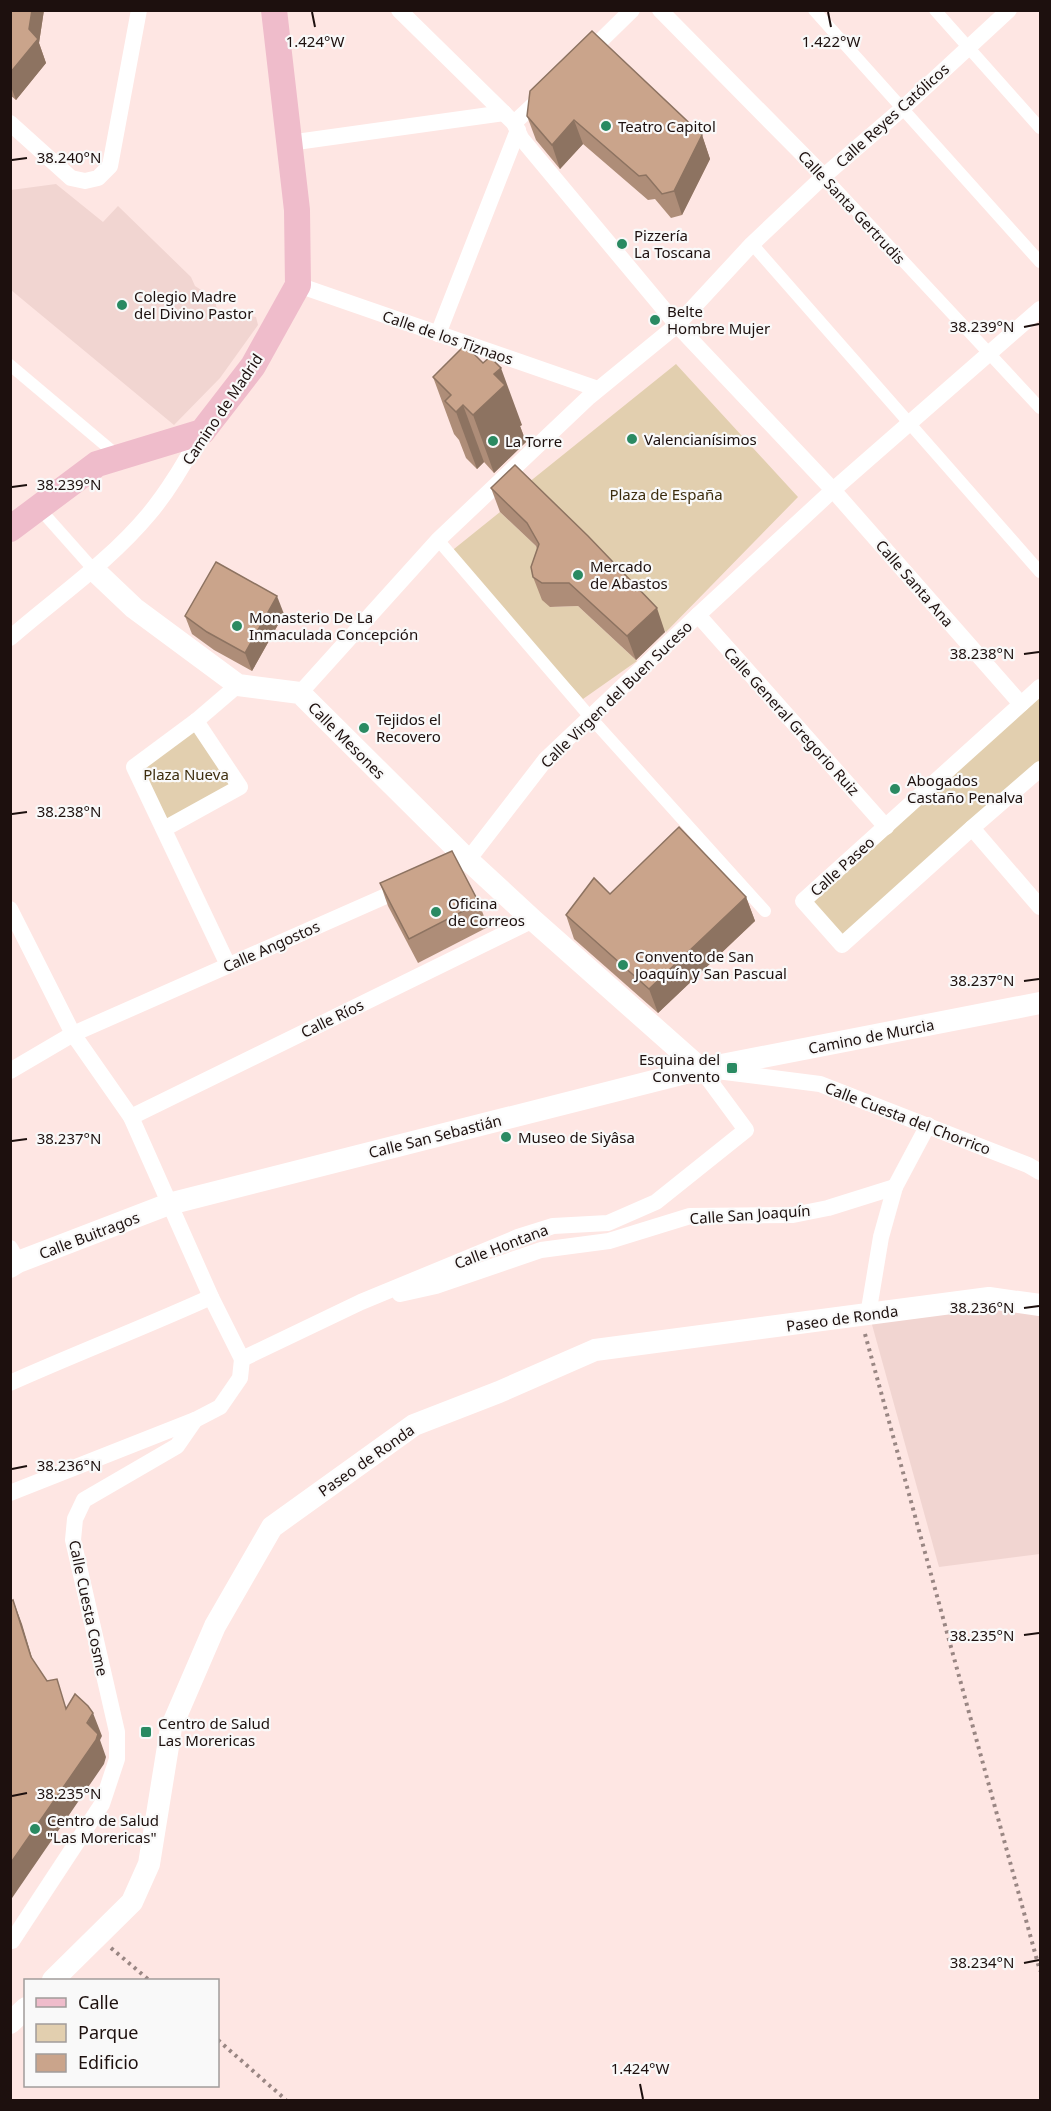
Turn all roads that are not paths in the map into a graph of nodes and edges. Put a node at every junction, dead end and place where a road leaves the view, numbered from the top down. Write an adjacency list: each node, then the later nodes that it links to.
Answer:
1 (139, 10): 14 (street)
2 (274, 10): 16 (main road, Camino de Madrid)
3 (399, 10): 13 (street)
4 (633, 10): 10 (street)
5 (660, 10): 17 (street, Calle Santa Gertrudis)
6 (814, 10): 12 (street)
7 (935, 10): 9 (street)
8 (1009, 10): 9 (street, Calle Reyes Católicos)
9 (969, 48): 12 (street, Calle Reyes Católicos); 15 (street)
10 (573, 67)
11 (556, 83): 13 (street)
12 (903, 108): 17 (street, Calle Reyes Católicos); 19 (street)
13 (512, 122): 16 (street); 22 (street); 23 (street)
14 (10, 123)
15 (1041, 128)
16 (289, 143): 20 (main road, Camino de Madrid)
17 (824, 176): 18 (street, Calle Reyes Católicos); 24 (street, Calle Santa Gertrudis)
18 (752, 244): 22 (street, Calle Reyes Católicos); 28 (street)
19 (1041, 262)
20 (298, 285): 23 (street, Calle de los Tiznaos); 29 (main road, Camino de Madrid)
21 (1041, 309): 24 (street)
22 (677, 325): 26 (street); 31 (street)
23 (438, 334): 26 (street, Calle de los Tiznaos)
24 (989, 353): 27 (street, Calle Santa Gertrudis); 28 (street)
25 (10, 364): 30 (street)
26 (598, 389): 35 (street)
27 (1041, 408)
28 (910, 423): 31 (street); 37 (street)
29 (202, 432): 30 (main road); 36 (street, Camino de Madrid)
30 (118, 456): 32 (main road)
31 (833, 490): 38 (street); 43 (street, Calle Santa Ana)
32 (38, 507): 33 (street); 34 (main road); 36 (street)
33 (10, 514)
34 (10, 529)
35 (438, 540): 42 (street); 44 (street)
36 (94, 570): 39 (street, Camino de Madrid); 40 (main road, Calle Mesones)
37 (1041, 572)
38 (698, 615): 44 (street, Calle Virgen del Buen Suceso); 47 (street, Calle General Gregorio Ruiz)
39 (10, 638)
40 (238, 685): 42 (main road, Calle Mesones); 45 (street)
41 (1041, 687): 43 (street, Calle Paseo)
42 (300, 693): 50 (main road, Calle Mesones)
43 (1021, 704): 47 (street, Calle Paseo)
44 (591, 718): 50 (street, Calle Virgen del Buen Suceso); 55 (street)
45 (196, 721): 49 (street); 49 (street)
46 (1041, 770): 48 (street, Calle Paseo)
47 (886, 826): 48 (street, Calle Paseo)
48 (972, 828): 53 (street)
49 (164, 829): 57 (street)
50 (468, 860): 51 (street); 56 (main road, Calle Mesones)
51 (445, 870)
52 (414, 884): 57 (street, Calle Angostos)
53 (1041, 907)
54 (10, 909): 59 (street)
55 (765, 911)
56 (533, 920): 60 (main road, Calle Mesones); 62 (street, Calle Ríos)
57 (228, 965): 59 (street, Calle Angostos)
58 (1041, 1003): 60 (main road, Camino de Murcia)
59 (73, 1034): 61 (street, Calle Angostos); 62 (street)
60 (701, 1068): 63 (street, Calle Cuesta del Chorrico); 66 (main road, Calle San Sebastián); 69 (street, Calle Hontana)
61 (10, 1071)
62 (131, 1117): 66 (street)
63 (928, 1125): 64 (street, Calle Cuesta del Chorrico); 65 (street)
64 (1041, 1172)
65 (896, 1187): 69 (street, Calle San Joaquín); 71 (street)
66 (169, 1204): 67 (main road, Calle Buitragos); 68 (street)
67 (13, 1259)
68 (211, 1297): 72 (street); 73 (street)
69 (361, 1302): 72 (street, Calle Hontana)
70 (1041, 1305): 71 (main road, Paseo de Ronda)
71 (864, 1315): 77 (main road, Paseo de Ronda)
72 (243, 1359): 74 (street, Calle Cuesta Cosme)
73 (10, 1383)
74 (195, 1420): 75 (street); 76 (street, Calle Cuesta Cosme)
75 (10, 1493)
76 (11, 1942)
77 (54, 1979)
78 (24, 2010): 79 (main road)
79 (10, 2024)

